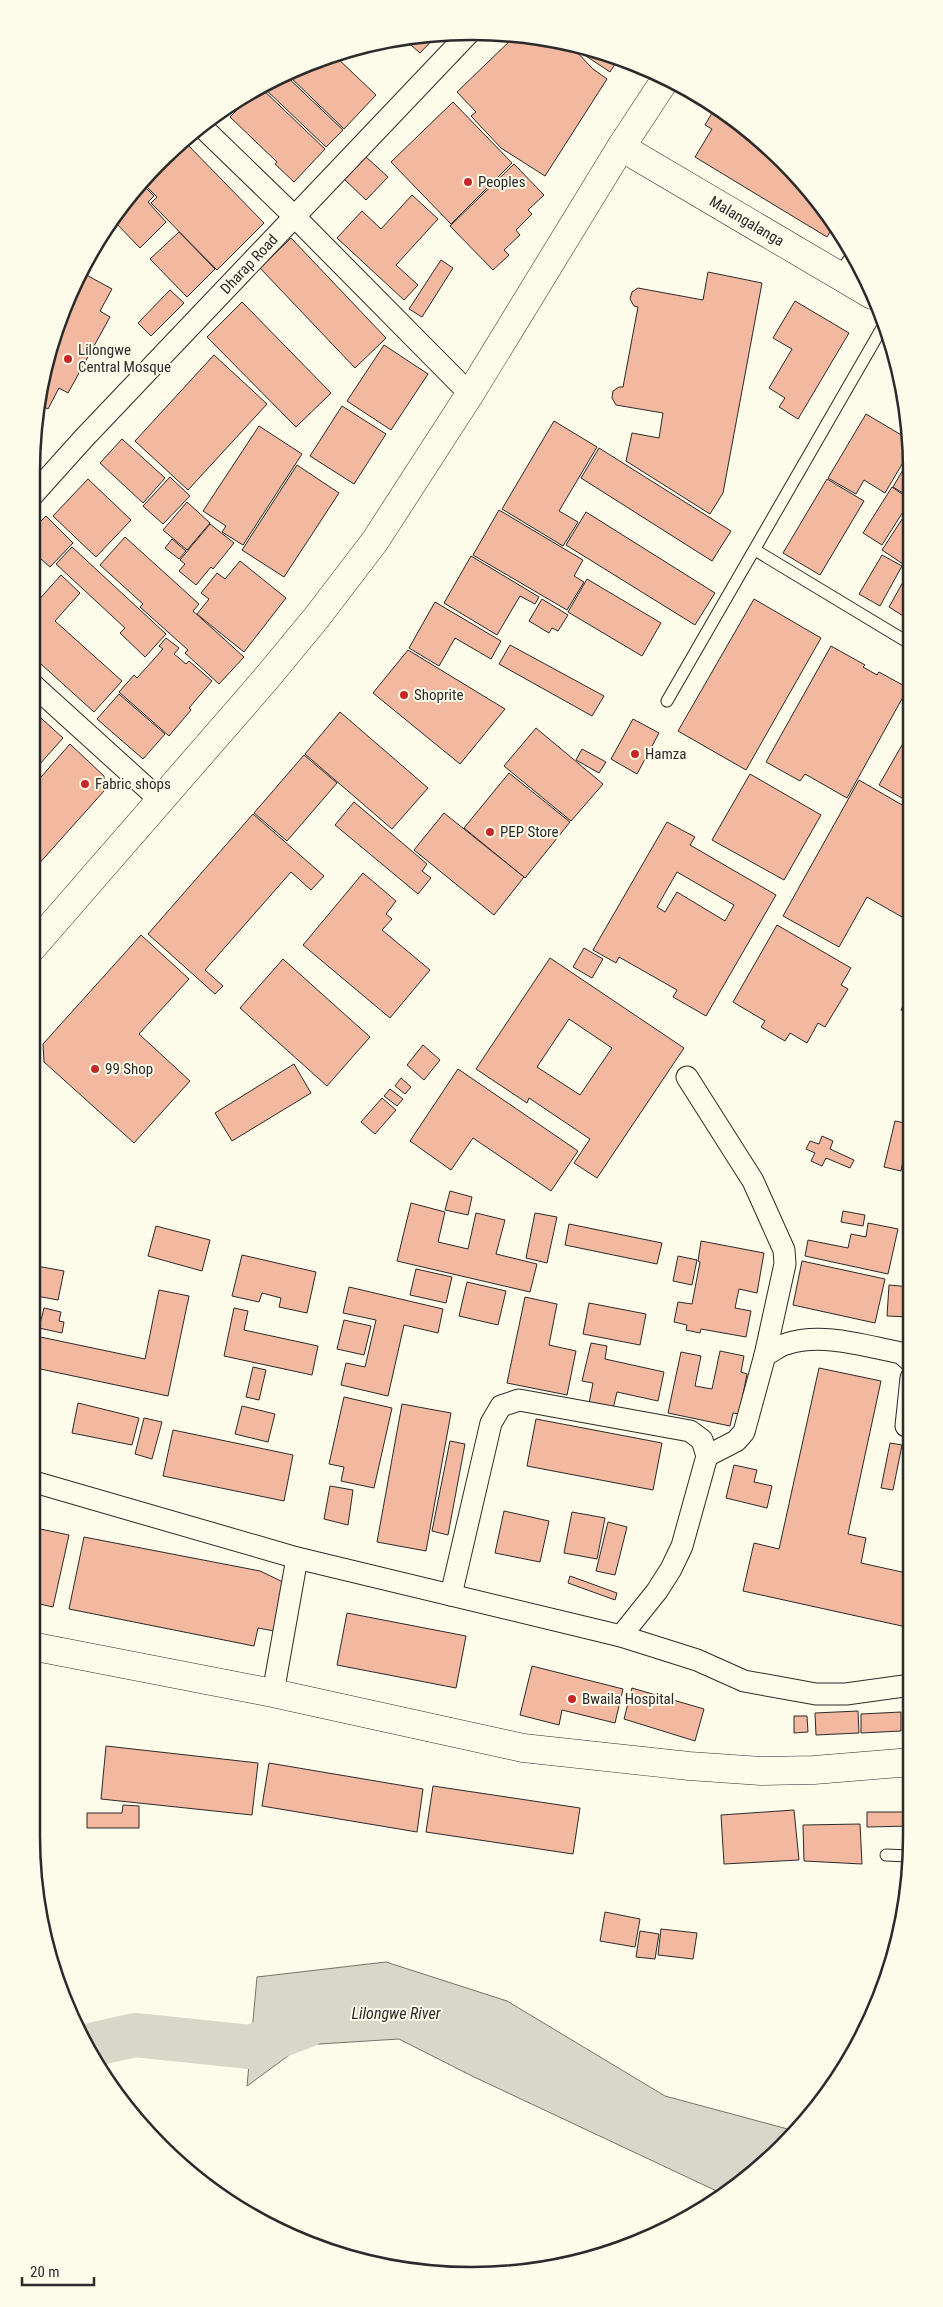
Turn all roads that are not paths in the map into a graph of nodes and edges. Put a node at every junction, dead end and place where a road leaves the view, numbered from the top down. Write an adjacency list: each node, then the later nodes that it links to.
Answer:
1 (462, 40): 5 (street, Dharap Road)
2 (662, 84): 4 (main road)
3 (206, 131): 5 (street)
4 (621, 147): 6 (main road, Malangalanga); 9 (main road)
5 (294, 216): 9 (street); 10 (street, Dharap Road)
6 (845, 264): 7 (main road, Malangalanga)
7 (858, 278)
8 (880, 332): 11 (lane)
9 (470, 394): 15 (main road)
10 (40, 487)
11 (756, 550): 12 (lane); 14 (lane)
12 (903, 639)
13 (40, 691): 15 (street)
14 (667, 702)
15 (160, 800): 16 (main road)
16 (40, 939)
17 (687, 1077): 18 (street)
18 (765, 1355): 19 (street); 20 (street)
19 (903, 1355)
20 (707, 1456): 23 (street); 24 (street)
21 (40, 1484): 22 (street)
22 (297, 1558): 23 (street); 27 (street)
23 (451, 1595): 24 (street)
24 (622, 1636): 26 (street)
25 (40, 1648): 27 (main road)
26 (903, 1686)
27 (273, 1693): 28 (main road)
28 (903, 1763)
29 (886, 1855): 30 (lane)
30 (902, 1856)

